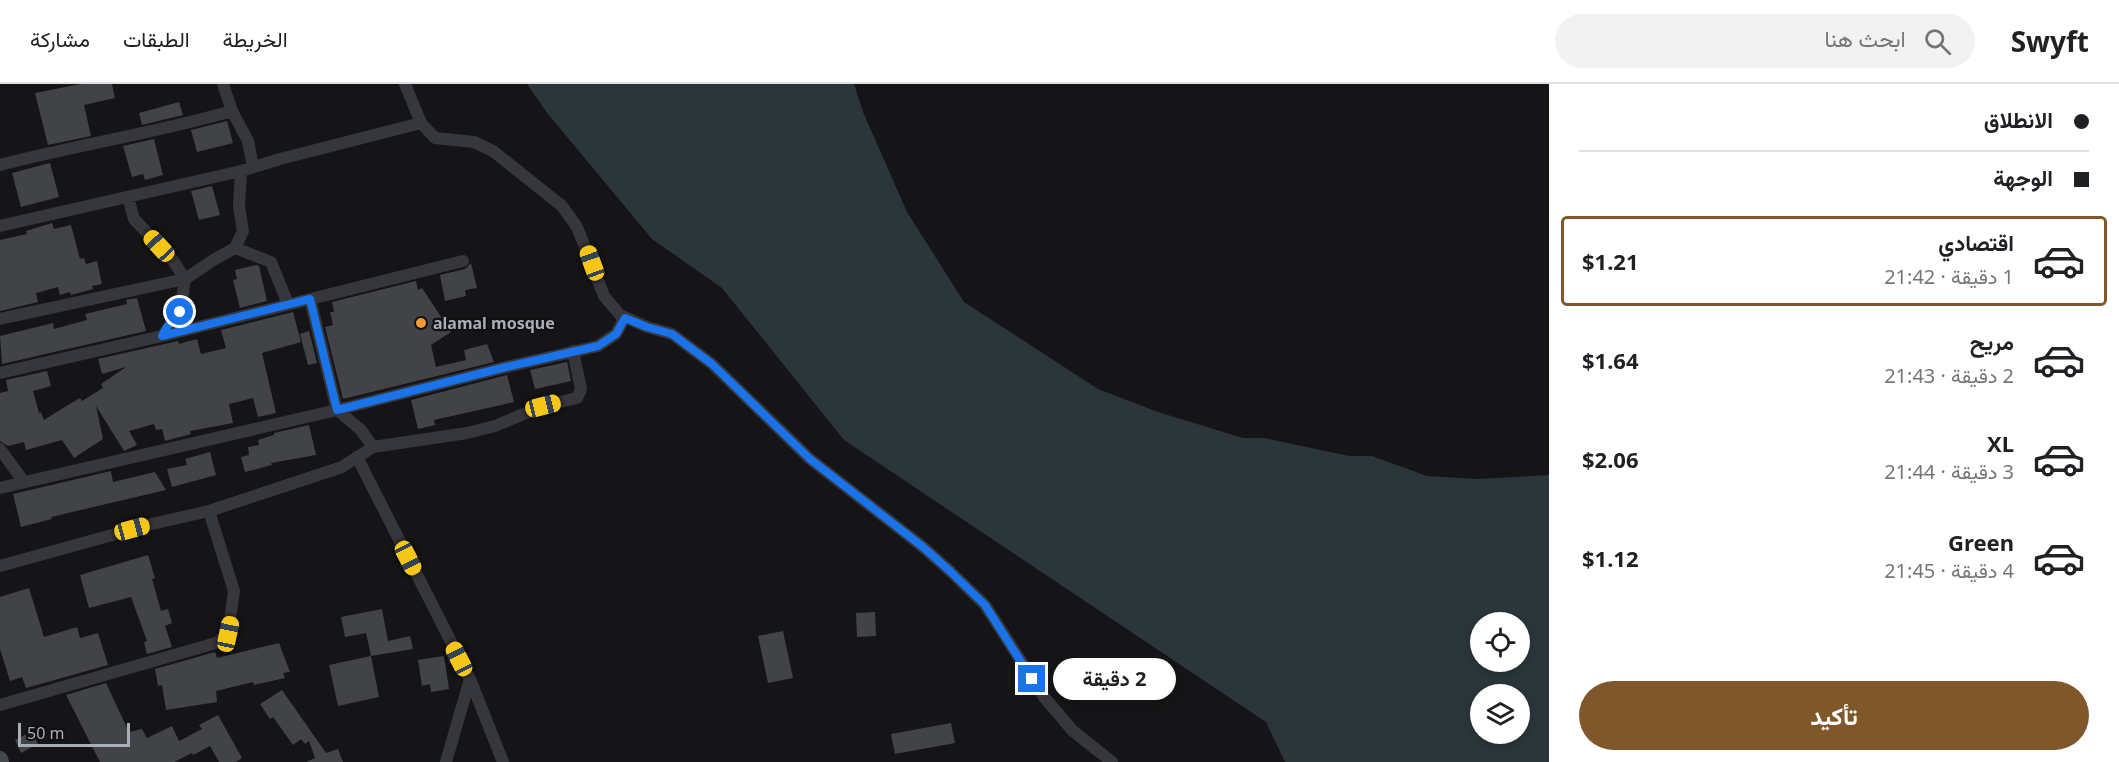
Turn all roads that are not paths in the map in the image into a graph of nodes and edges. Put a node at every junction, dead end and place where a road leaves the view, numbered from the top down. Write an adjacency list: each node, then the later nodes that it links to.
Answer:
1 (223, 84): 3 (street)
2 (405, 84): 4 (street)
3 (232, 111): 5 (street); 6 (street)
4 (421, 123): 6 (street); 14 (street)
5 (0, 165)
6 (247, 169): 7 (street); 9 (street)
7 (128, 197): 8 (street); 11 (street)
8 (0, 226)
9 (236, 248): 11 (street); 13 (street)
10 (463, 261): 12 (street)
11 (185, 279): 15 (street); 16 (street)
12 (310, 299): 13 (street); 19 (street)
13 (288, 304): 16 (street)
14 (625, 318): 17 (street); 31 (street)
15 (0, 319)
16 (162, 336): 18 (street)
17 (573, 351): 19 (street); 20 (street)
18 (0, 373)
19 (337, 410): 20 (street); 23 (street)
20 (373, 447): 22 (street)
21 (0, 449): 23 (street)
22 (357, 457): 25 (street); 27 (street)
23 (24, 482): 24 (street)
24 (0, 488)
25 (208, 511): 26 (street); 28 (street)
26 (0, 566)
27 (470, 680): 29 (street); 30 (street)
28 (0, 705)
29 (446, 762)
30 (503, 762)
31 (1112, 762)

